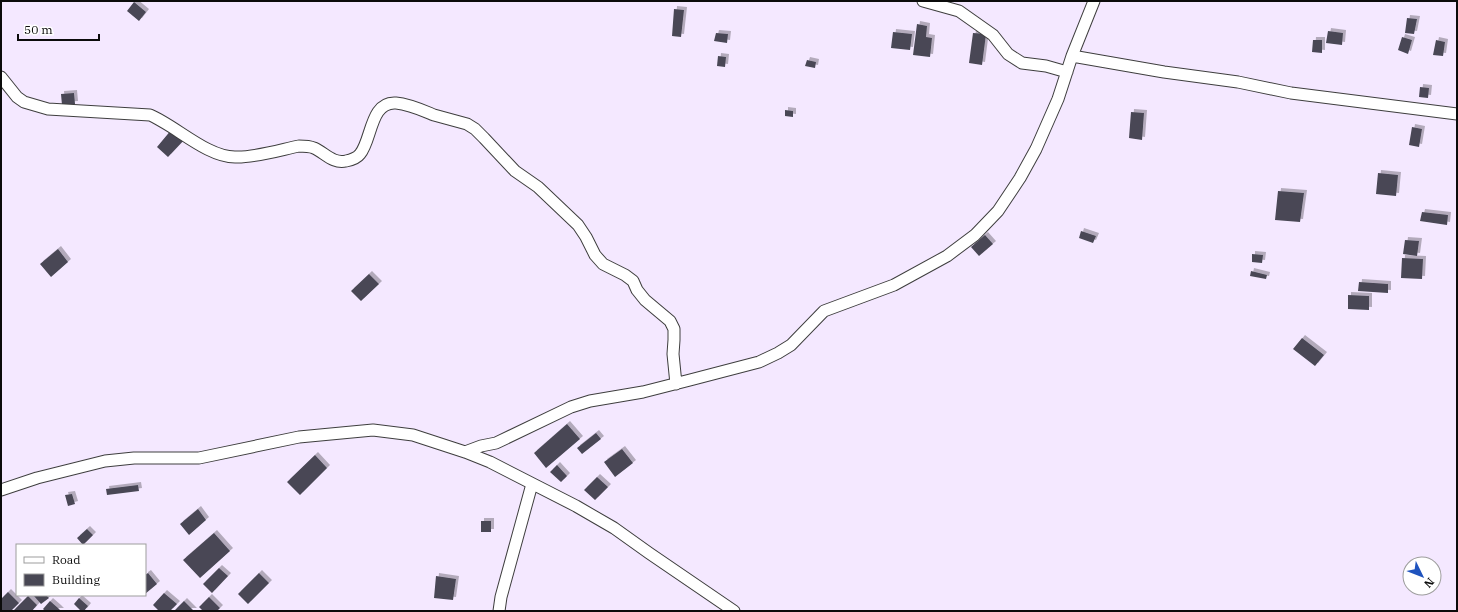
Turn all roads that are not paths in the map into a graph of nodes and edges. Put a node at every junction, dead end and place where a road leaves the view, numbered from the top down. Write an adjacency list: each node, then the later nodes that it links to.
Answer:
1 (923, 1): 4 (street)
2 (1094, 1): 3 (street)
3 (1072, 56): 4 (street); 6 (street)
4 (1067, 72): 7 (street)
5 (1, 77): 7 (street)
6 (1457, 114)
7 (676, 384): 8 (street)
8 (496, 443): 9 (street); 10 (street)
9 (464, 452): 10 (street); 12 (street)
10 (490, 462): 11 (street)
11 (532, 484): 13 (street); 14 (street)
12 (1, 490)
13 (499, 611)
14 (734, 611)

